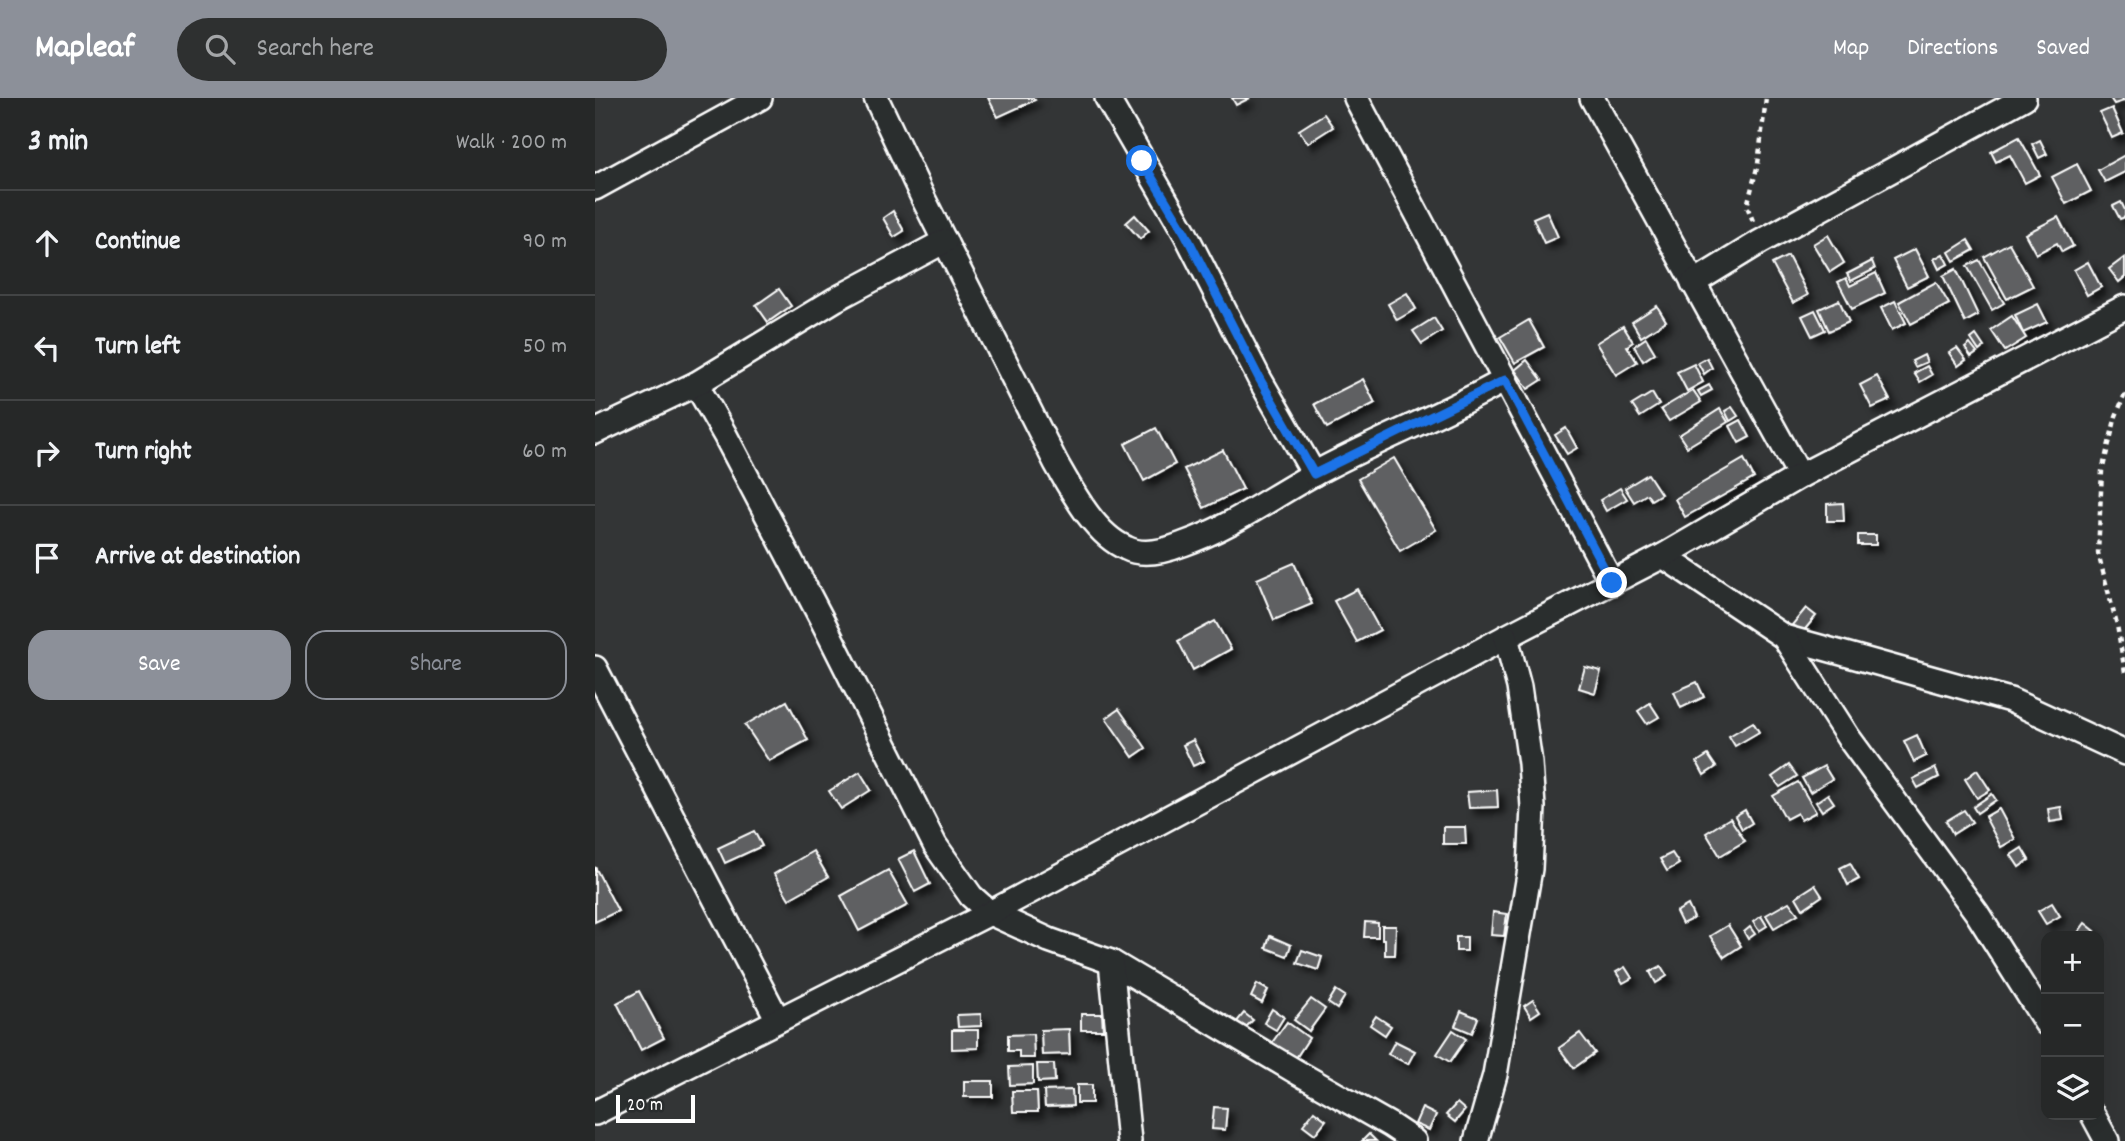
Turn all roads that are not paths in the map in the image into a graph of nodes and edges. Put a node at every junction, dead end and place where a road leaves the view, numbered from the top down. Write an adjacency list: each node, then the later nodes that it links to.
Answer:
1 (760, 98): 7 (street)
2 (876, 98): 8 (street)
3 (1107, 98): 14 (street)
4 (1356, 98): 11 (street)
5 (1591, 98): 9 (street)
6 (2024, 98): 9 (street)
7 (595, 188)
8 (945, 241): 12 (street); 14 (street)
9 (1693, 283): 15 (street)
10 (2125, 307): 15 (street)
11 (1505, 380): 14 (street); 17 (street)
12 (696, 384): 13 (street); 22 (street)
13 (595, 432)
14 (1314, 474)
15 (1800, 476): 16 (street)
16 (1663, 556): 17 (street); 19 (street)
17 (1612, 583): 18 (street)
18 (1506, 637): 22 (street); 30 (street)
19 (1784, 637): 21 (street); 24 (street)
20 (595, 668): 25 (street)
21 (2125, 753)
22 (990, 913): 23 (street); 25 (street)
23 (1111, 962): 28 (street); 29 (street)
24 (2041, 1015)
25 (778, 1020): 26 (street)
26 (595, 1113)
27 (2096, 1120): 31 (street)
28 (1129, 1141)
29 (1414, 1141)
30 (1476, 1141)
31 (2107, 1141)

